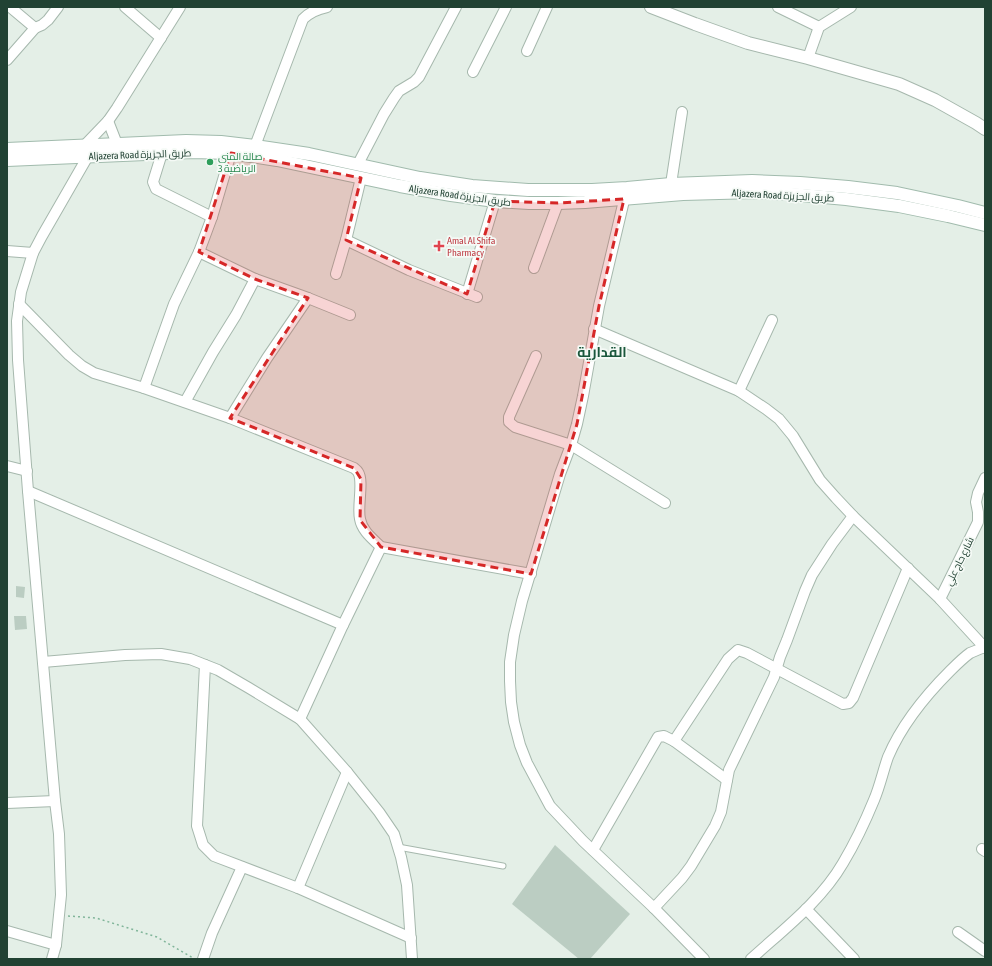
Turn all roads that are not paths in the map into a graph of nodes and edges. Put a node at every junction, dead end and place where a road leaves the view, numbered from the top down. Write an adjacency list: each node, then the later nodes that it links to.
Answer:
1 (10, 7): 13 (street)
2 (58, 7): 13 (street)
3 (125, 7): 14 (street)
4 (180, 7): 14 (street)
5 (327, 7): 23 (street)
6 (456, 7): 29 (street)
7 (506, 7): 18 (street)
8 (547, 7): 15 (street)
9 (651, 7): 16 (main road)
10 (778, 7): 12 (street)
11 (851, 7): 12 (street)
12 (819, 27): 16 (street)
13 (35, 28): 17 (street)
14 (161, 38): 20 (street)
15 (527, 50)
16 (808, 58): 21 (main road)
17 (7, 60)
18 (473, 72)
19 (682, 112): 31 (street)
20 (108, 121): 22 (street); 24 (street)
21 (985, 129)
22 (117, 144): 23 (main road, Aljazera Road طريق الجزيزة); 24 (main road, Aljazera Road طريق الجزيزة)
23 (255, 146): 29 (main road, Aljazera Road طريق الجزيزة)
24 (88, 149): 25 (main road, Aljazera Road طريق الجزيزة); 26 (main road, Aljazera Road طريق الجزيزة); 28 (main road, Aljazera Road طريق الجزيزة); 41 (street)
25 (7, 150)
26 (162, 153): 27 (main road, Aljazera Road طريق الجزيزة); 36 (street)
27 (231, 153): 30 (main road, Aljazera Road طريق الجزيزة); 36 (street)
28 (7, 160)
29 (358, 164): 32 (main road, Aljazera Road طريق الجزيزة)
30 (361, 178): 33 (main road, Aljazera Road طريق الجزيزة); 38 (street)
31 (671, 184): 32 (main road, Aljazera Road طريق الجزيزة); 35 (main road, Aljazera Road طريق الجزيزة)
32 (626, 194): 34 (main road, Aljazera Road طريق الجزيزة); 37 (main road, Aljazera Road طريق الجزيزة); 51 (street)
33 (495, 201): 34 (main road, Aljazera Road طريق الجزيزة); 45 (street)
34 (558, 203): 42 (street)
35 (985, 213)
36 (212, 217): 40 (street)
37 (985, 225)
38 (346, 240): 43 (street); 45 (street)
39 (7, 251): 41 (street)
40 (199, 252): 44 (street); 53 (street)
41 (33, 253): 48 (street)
42 (534, 268)
43 (336, 274)
44 (256, 279): 47 (street); 55 (street)
45 (467, 294): 46 (street)
46 (477, 297)
47 (308, 298): 49 (street); 56 (street)
48 (19, 304): 53 (street); 59 (street)
49 (350, 315)
50 (772, 320): 54 (street)
51 (594, 329): 54 (street); 57 (street)
52 (536, 356): 57 (street)
53 (144, 388): 55 (street)
54 (739, 391): 63 (street)
55 (185, 402): 56 (street)
56 (230, 418): 64 (street)
57 (571, 446): 62 (street); 66 (street)
58 (7, 466): 59 (street)
59 (27, 471): 61 (street)
60 (985, 478): 67 (street, شارع حاج علي)
61 (28, 491): 68 (street); 70 (street)
62 (665, 503)
63 (853, 516): 65 (street); 72 (street)
64 (381, 547): 66 (street); 68 (street)
65 (908, 568): 67 (street); 72 (street)
66 (531, 574): 80 (street)
67 (940, 599): 69 (street)
68 (343, 624): 73 (street)
69 (985, 647): 85 (street)
70 (43, 662): 71 (street); 77 (street)
71 (205, 665): 73 (street); 82 (street)
72 (777, 668): 74 (street); 76 (street)
73 (300, 719): 75 (street)
74 (674, 741): 76 (street); 80 (street)
75 (347, 772): 79 (street); 83 (street)
76 (727, 780): 84 (street)
77 (55, 801): 78 (street); 89 (street)
78 (7, 803)
79 (398, 847): 81 (lane); 88 (street)
80 (592, 850): 84 (street)
81 (503, 866)
82 (242, 867): 83 (street); 92 (street)
83 (298, 888): 88 (street)
84 (654, 908): 94 (street)
85 (806, 909): 95 (street); 96 (street)
86 (7, 931): 89 (street)
87 (958, 932): 90 (street)
88 (411, 938): 93 (street)
89 (56, 946): 91 (street)
90 (985, 951)
91 (52, 959)
92 (203, 959)
93 (412, 959)
94 (704, 959)
95 (751, 959)
96 (854, 959)

